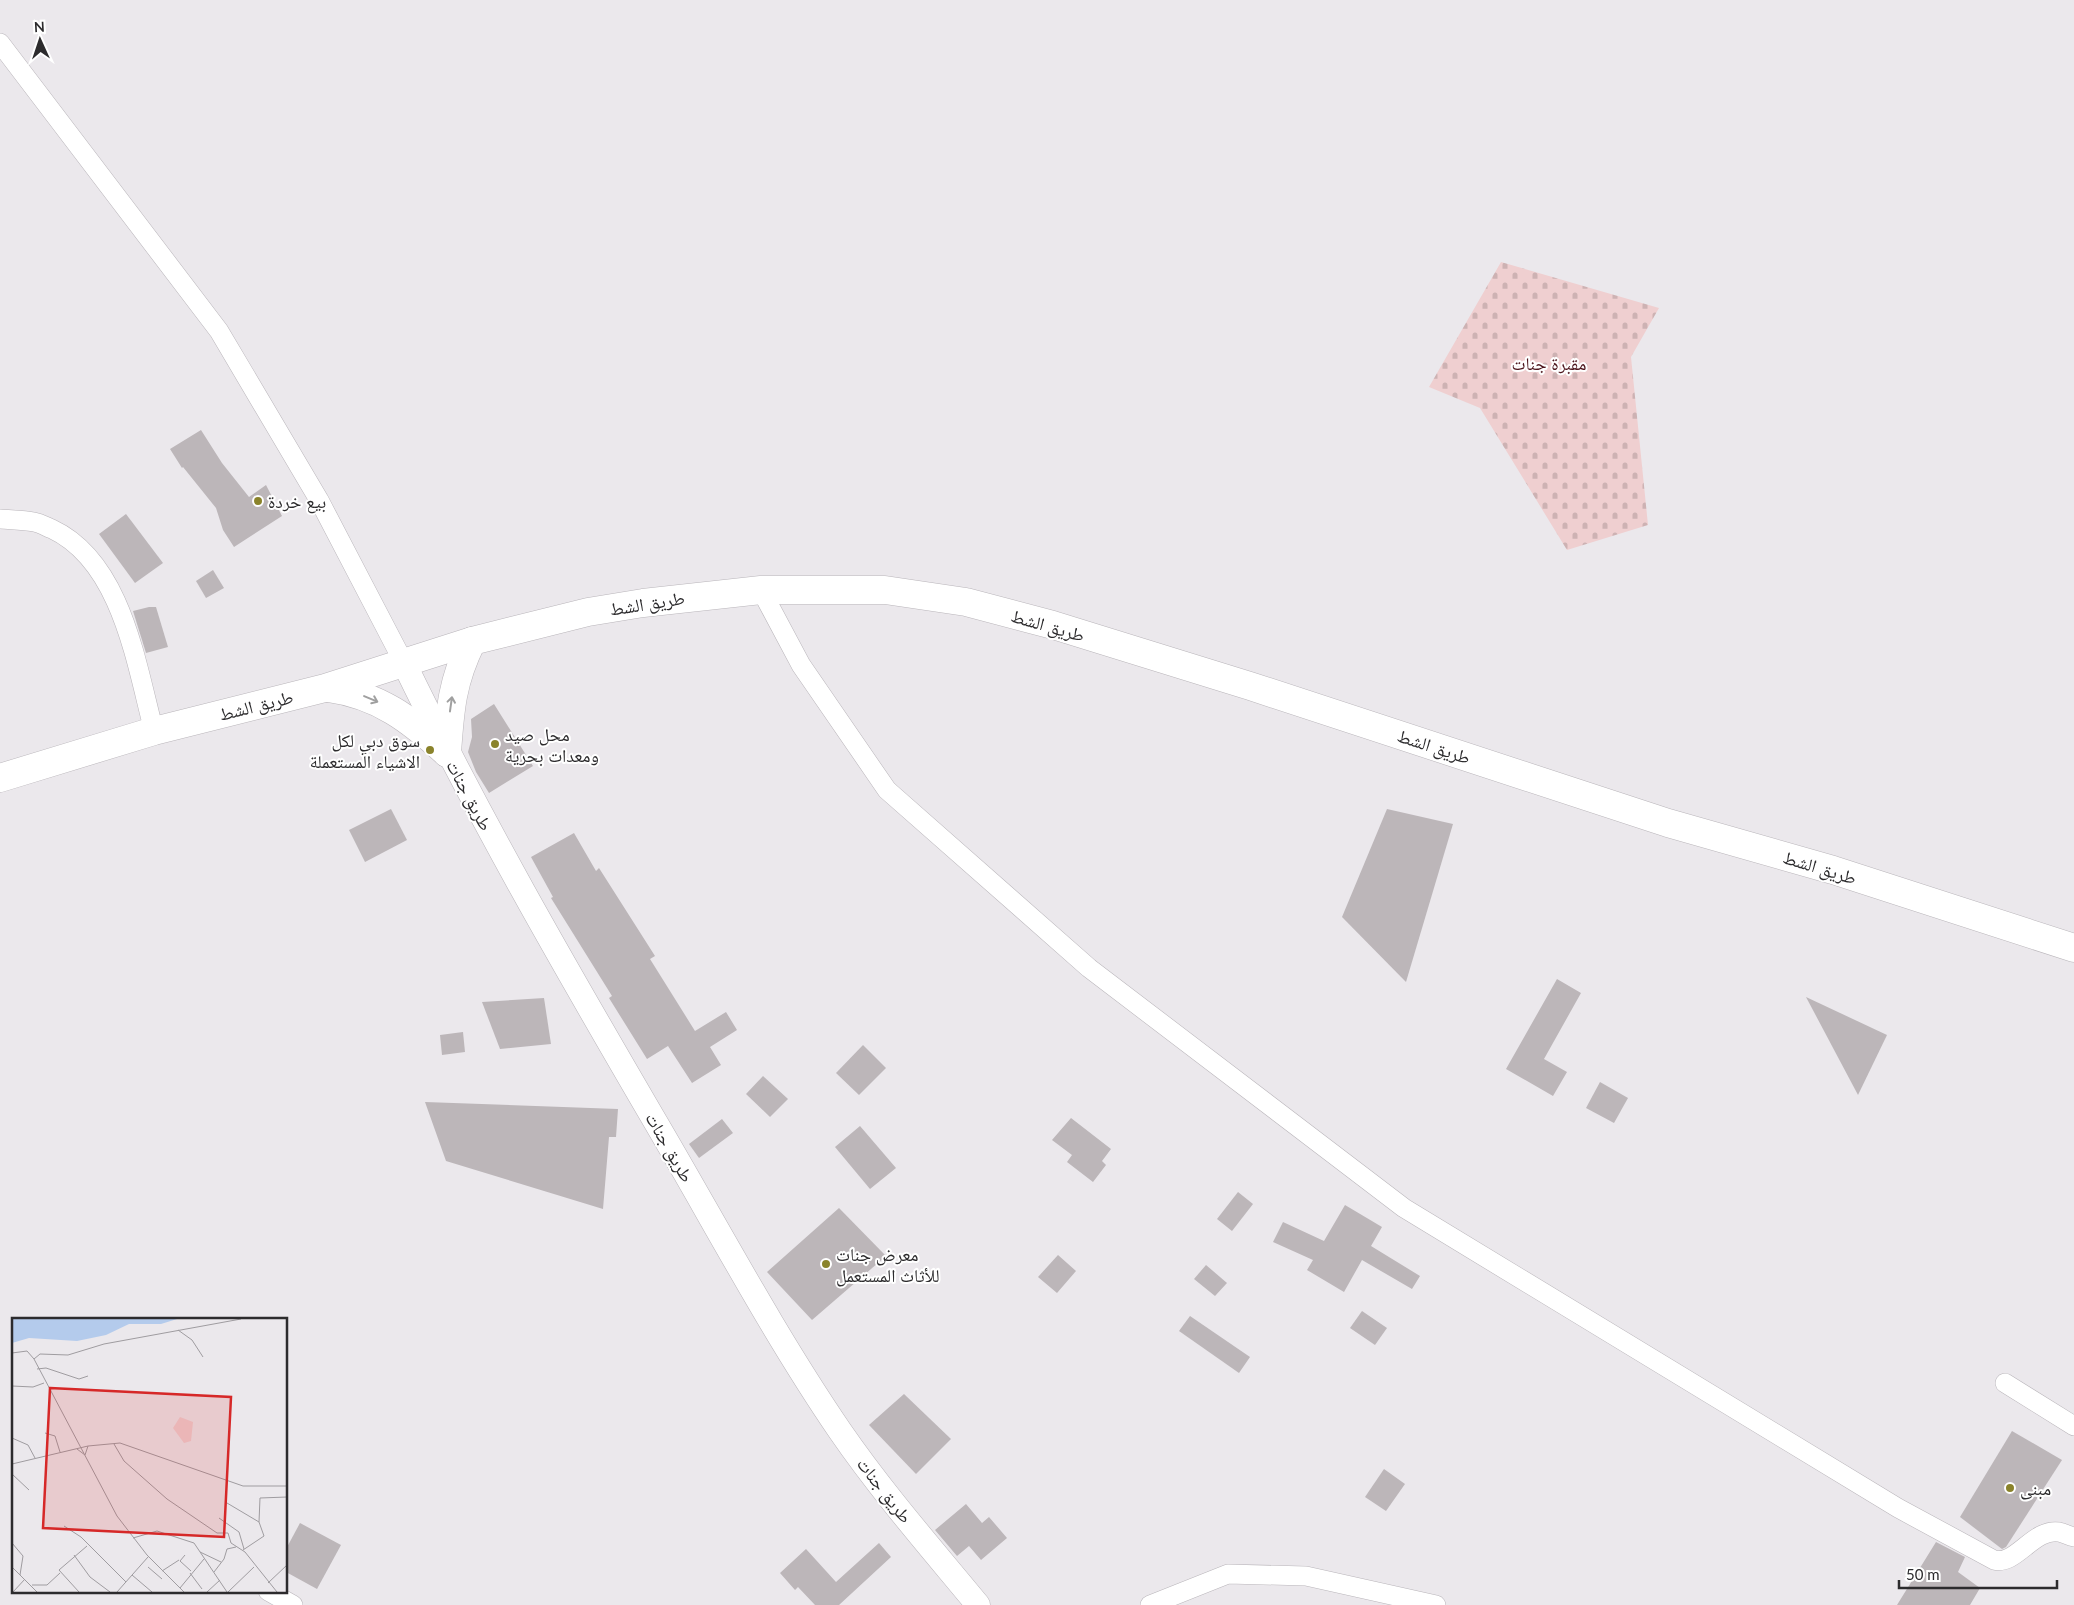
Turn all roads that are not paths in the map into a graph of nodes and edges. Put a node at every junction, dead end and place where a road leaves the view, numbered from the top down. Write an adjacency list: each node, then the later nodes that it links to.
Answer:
1 (0, 43): 5 (street)
2 (0, 519): 7 (street)
3 (761, 590): 4 (main road, طريق الشط); 10 (main road, طريق الشط); 13 (street)
4 (472, 641): 5 (main road, طريق الشط); 8 (main road, one-way to 4)
5 (404, 663): 6 (main road, طريق الشط); 8 (street, طريق جنات)
6 (324, 688): 7 (main road, طريق الشط); 8 (main road, one-way to 8)
7 (154, 731): 9 (main road, طريق الشط)
8 (447, 753): 16 (street, طريق جنات)
9 (0, 778)
10 (2074, 948)
11 (2005, 1383): 12 (street)
12 (2074, 1426)
13 (2074, 1538)
14 (270, 1592): 15 (street)
15 (294, 1605)
16 (978, 1605)
17 (1150, 1605): 18 (street)
18 (1436, 1605)

